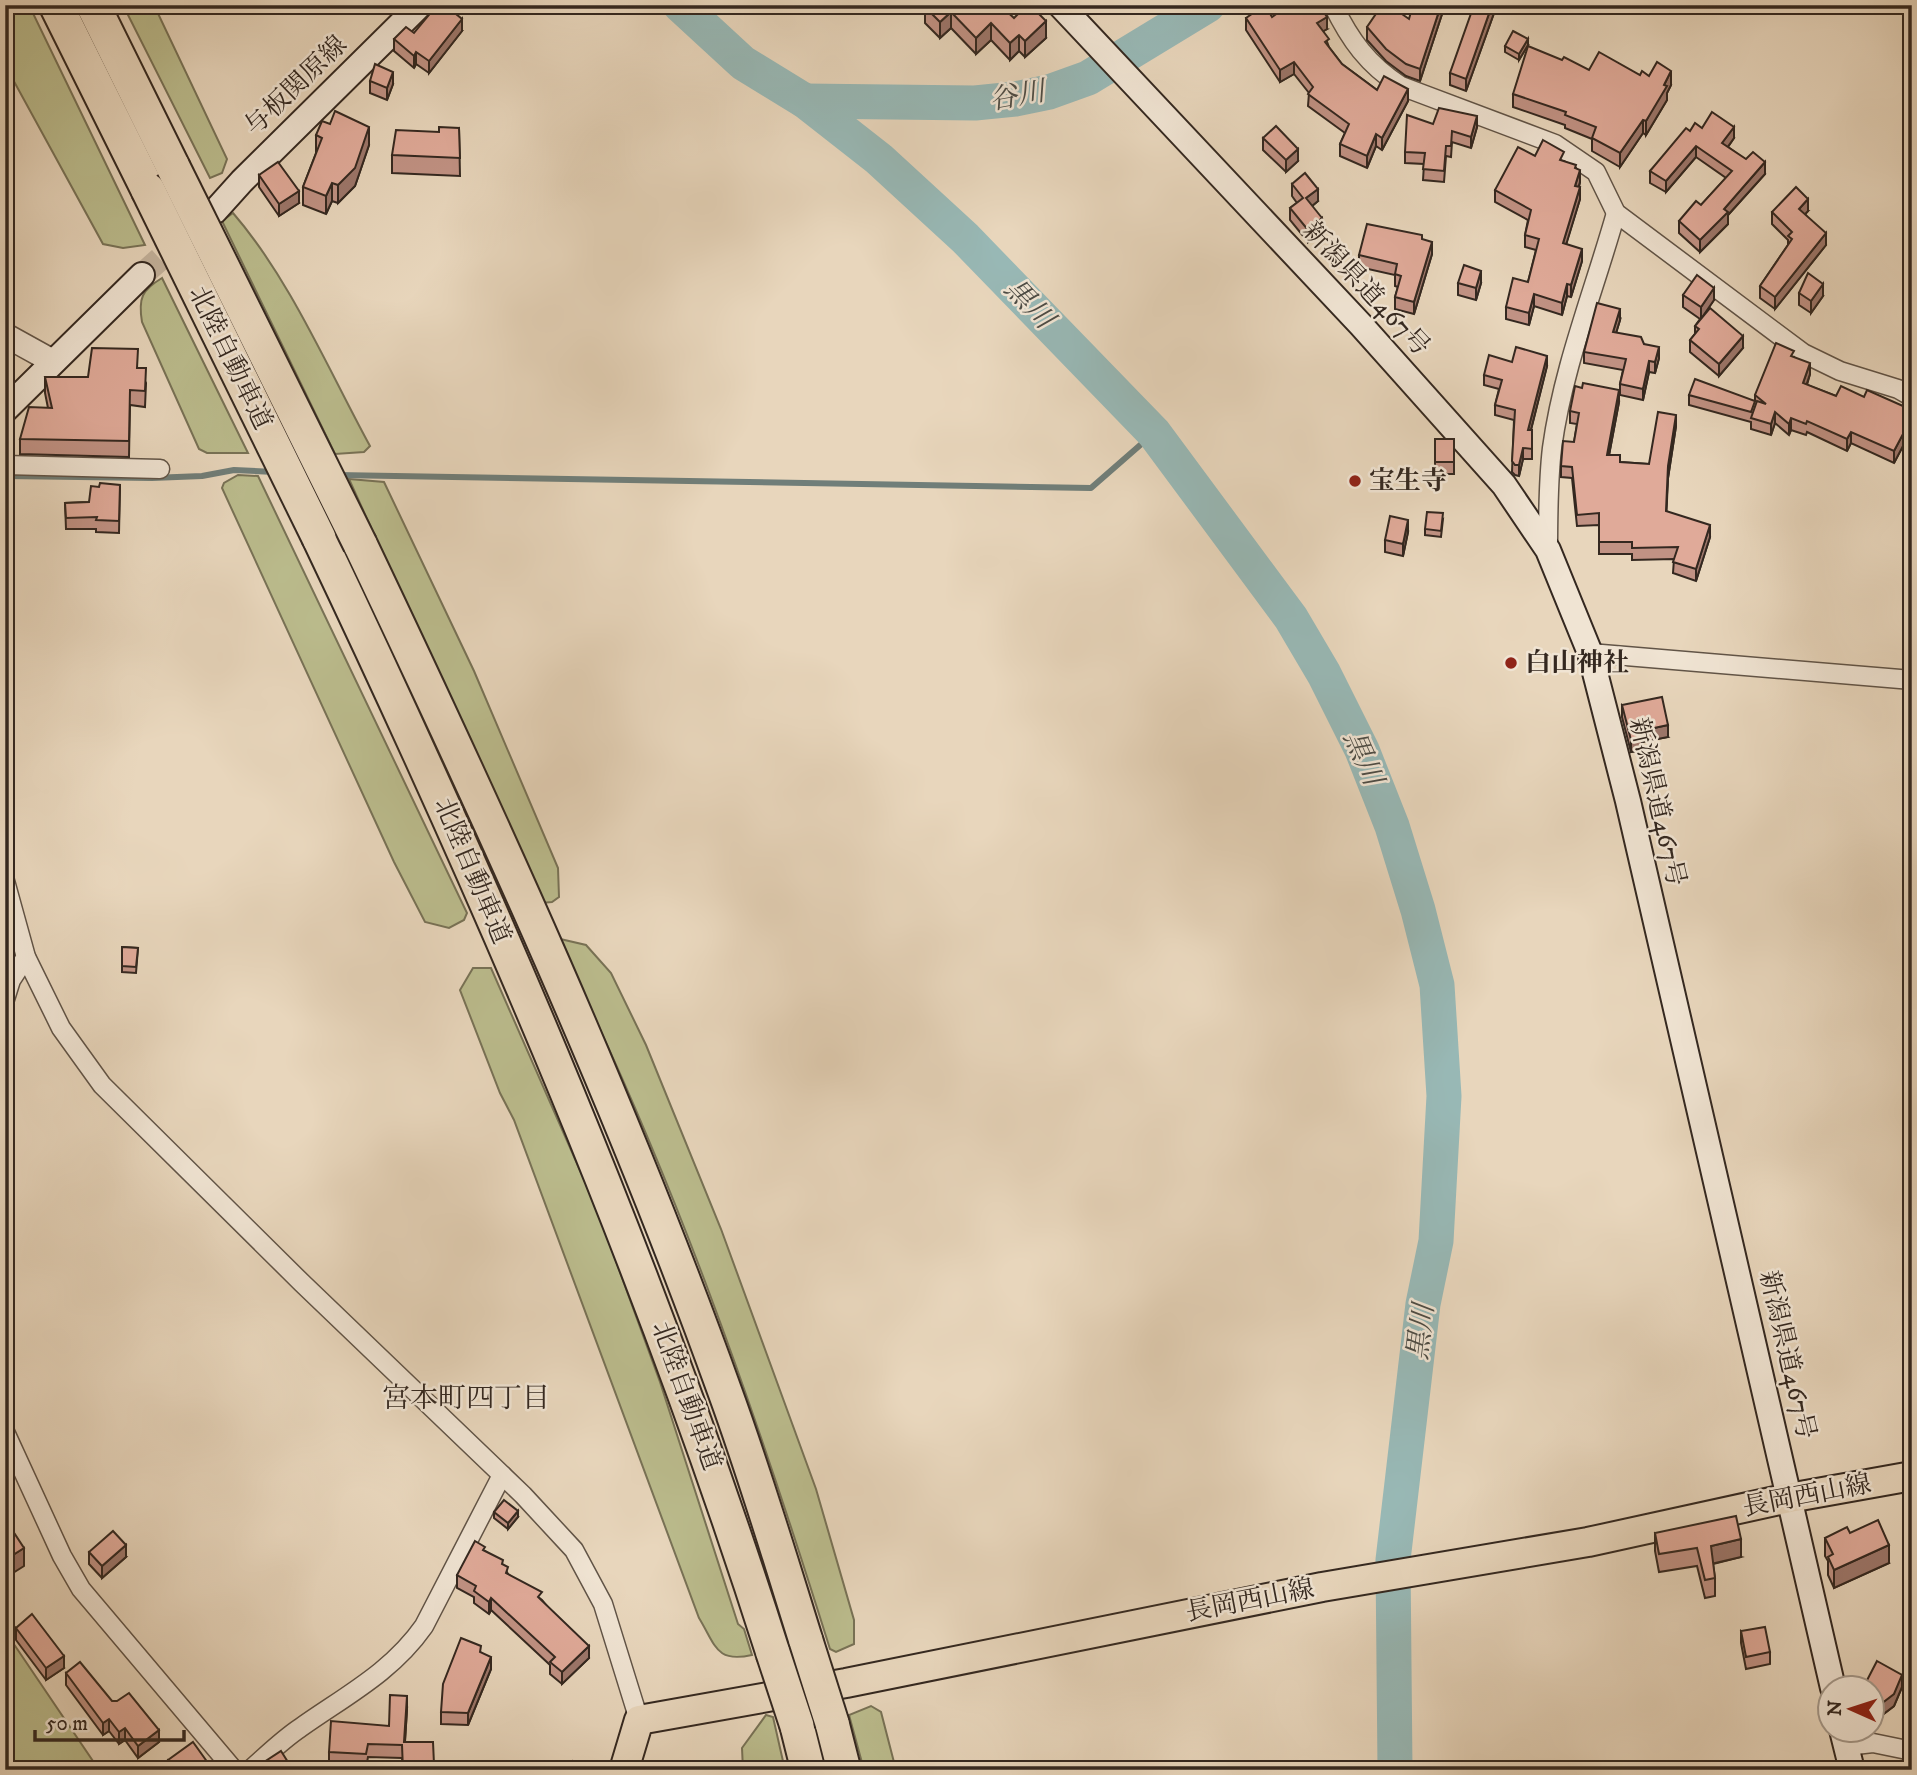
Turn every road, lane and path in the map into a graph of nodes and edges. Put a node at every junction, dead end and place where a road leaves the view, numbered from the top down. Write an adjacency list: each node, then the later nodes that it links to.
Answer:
1 (56, 5): 33 (highway, 北陸自動車道, bridge)
2 (93, 5): 34 (highway, 北陸自動車道, bridge)
3 (421, 5): 6 (main road, 与板関原線)
4 (1060, 5): 15 (main road, 新潟県道467号)
5 (1333, 5): 7 (street)
6 (215, 211)
7 (1616, 213): 11 (street); 15 (street)
8 (142, 275): 10 (main road)
9 (5, 335): 10 (street)
10 (52, 361): 12 (main road)
11 (1912, 397)
12 (5, 410)
13 (5, 465): 14 (street)
14 (160, 469)
15 (1548, 550): 16 (main road, 新潟県道467号)
16 (1590, 653): 17 (street); 25 (main road, 新潟県道467号)
17 (1912, 680)
18 (5, 881): 19 (street)
19 (10, 926): 20 (street)
20 (26, 957): 21 (street); 23 (street)
21 (5, 999)
22 (5, 1432): 30 (street)
23 (502, 1475): 27 (street); 31 (street)
24 (1912, 1476): 25 (main road, 長岡西山線)
25 (1789, 1498): 26 (main road, 新潟県道467号); 27 (main road, 長岡西山線)
26 (1830, 1674)
27 (639, 1720): 32 (main road)
28 (1847, 1748): 29 (street)
29 (1912, 1751)
30 (233, 1770)
31 (250, 1770)
32 (624, 1770)
33 (808, 1770)
34 (844, 1770)

